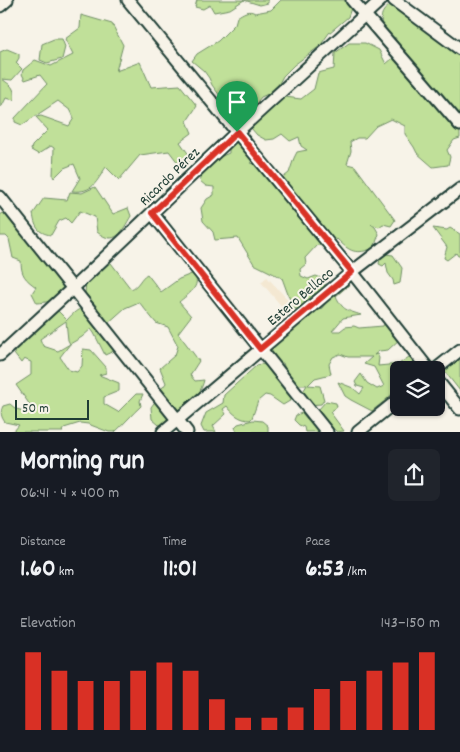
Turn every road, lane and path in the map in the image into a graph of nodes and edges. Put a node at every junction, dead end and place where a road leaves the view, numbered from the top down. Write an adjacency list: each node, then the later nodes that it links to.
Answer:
1 (7, 0): 6 (street)
2 (128, 0): 10 (street)
3 (352, 0): 7 (street)
4 (381, 0): 7 (street, Ricardo Pérez)
5 (394, 0): 8 (street)
6 (0, 6)
7 (364, 16): 9 (street); 10 (street, Ricardo Pérez)
8 (460, 49)
9 (460, 125)
10 (237, 132): 13 (street, Ricardo Pérez); 14 (street)
11 (460, 189): 14 (street, Estero Bellaco)
12 (0, 197): 15 (street)
13 (152, 213): 15 (street, Ricardo Pérez); 16 (street)
14 (352, 272): 16 (street, Estero Bellaco); 19 (street)
15 (73, 288): 18 (street, Ricardo Pérez); 24 (street)
16 (260, 349): 24 (street, Estero Bellaco); 27 (street)
17 (460, 350): 20 (street)
18 (0, 356)
19 (422, 361)
20 (445, 362)
21 (445, 390): 23 (street)
22 (390, 406): 28 (street)
23 (460, 408)
24 (178, 420): 25 (street, Estero Bellaco); 26 (street)
25 (163, 432)
26 (187, 432)
27 (326, 432)
28 (358, 432)

